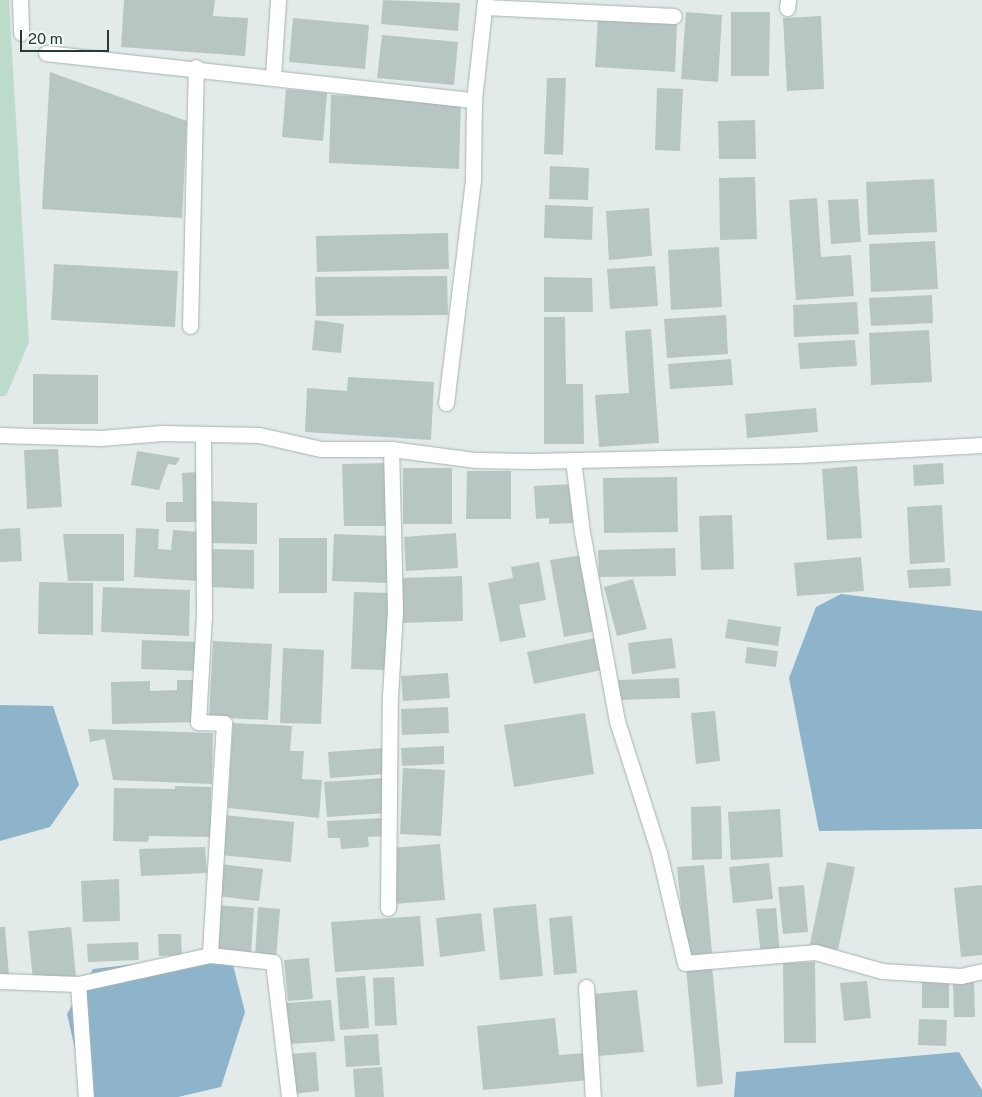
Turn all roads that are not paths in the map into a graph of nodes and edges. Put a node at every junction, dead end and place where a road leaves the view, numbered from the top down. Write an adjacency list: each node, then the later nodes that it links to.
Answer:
1 (20, 0): 5 (street)
2 (278, 0): 8 (street)
3 (484, 4): 4 (street); 9 (street)
4 (674, 16)
5 (21, 33)
6 (46, 54): 7 (street)
7 (196, 68): 8 (street); 10 (street)
8 (274, 76): 9 (street)
9 (474, 100): 11 (street)
10 (190, 326)
11 (446, 403)
12 (0, 435): 13 (street)
13 (203, 435): 15 (street); 18 (street)
14 (982, 445): 16 (street)
15 (391, 449): 16 (street); 17 (street)
16 (573, 460): 19 (street)
17 (388, 908)
18 (210, 956): 21 (street); 24 (street)
19 (982, 971)
20 (0, 981): 21 (street)
21 (78, 984): 23 (street)
22 (586, 987): 25 (street)
23 (86, 1097)
24 (289, 1097)
25 (593, 1097)

